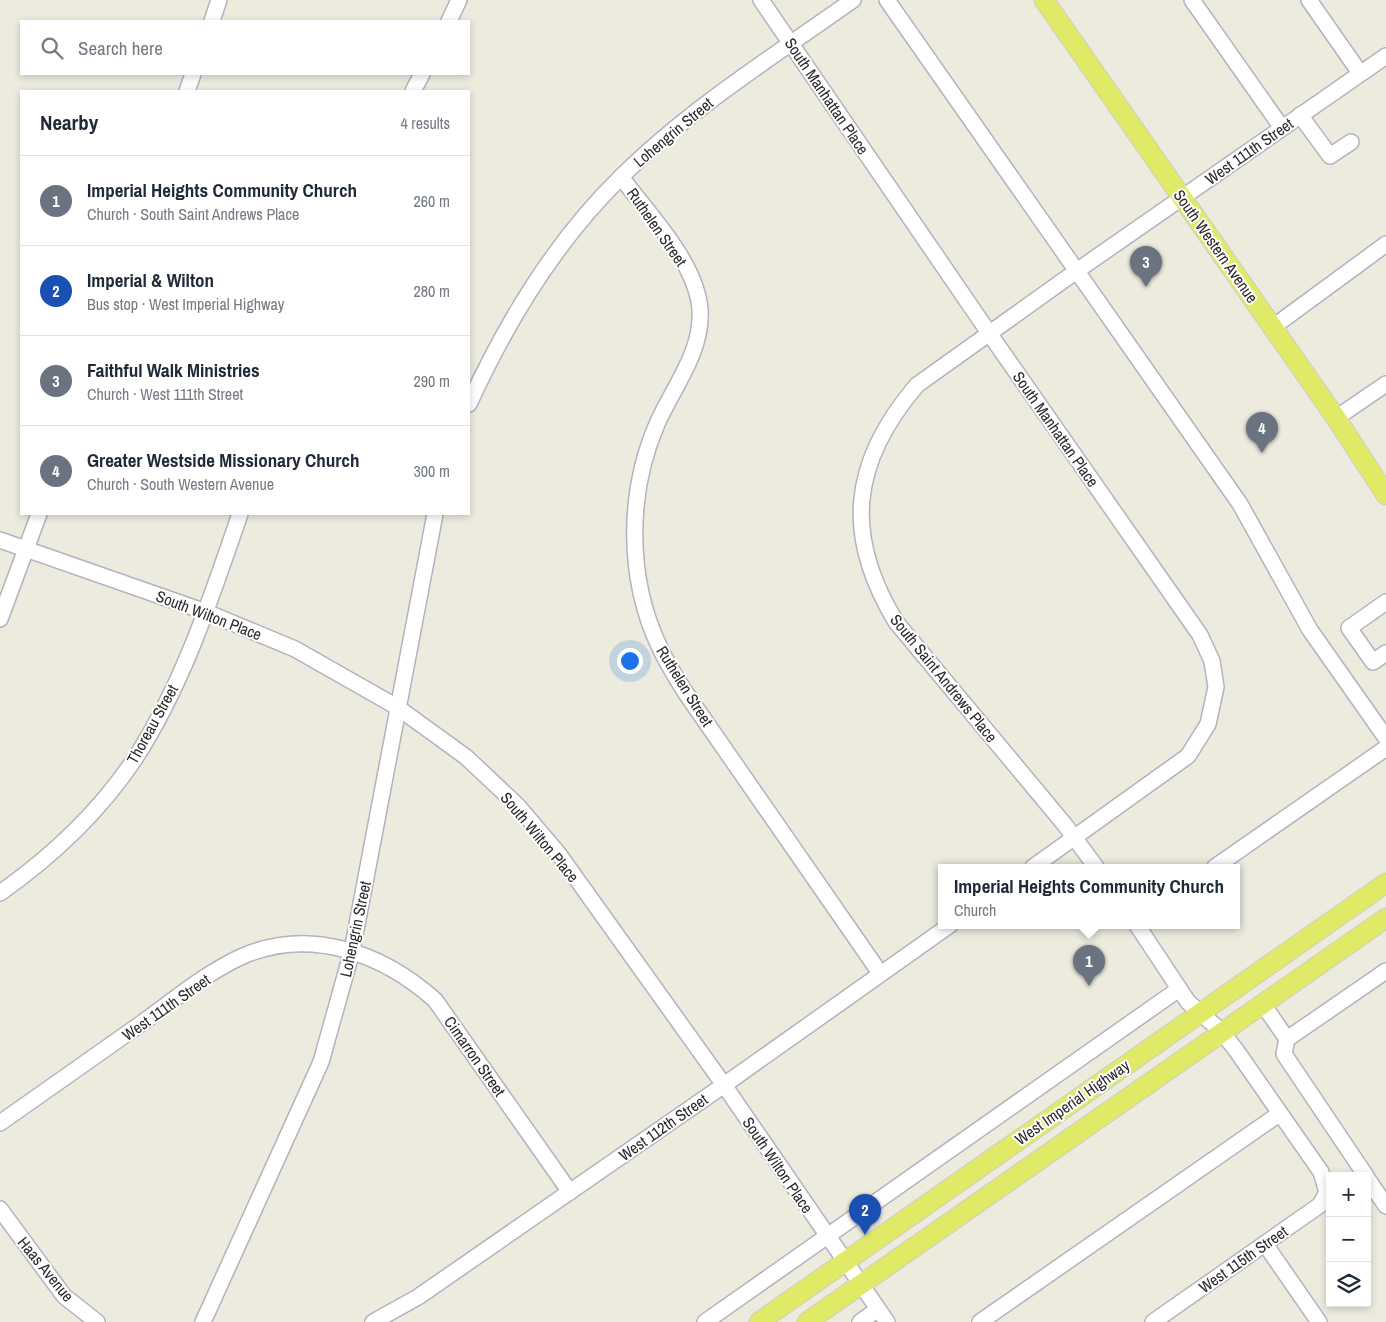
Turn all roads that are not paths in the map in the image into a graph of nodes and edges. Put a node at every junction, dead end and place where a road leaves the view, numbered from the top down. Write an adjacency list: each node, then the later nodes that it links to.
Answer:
1 (219, 0): 9 (street)
2 (460, 0): 10 (street)
3 (761, 0): 11 (street, South Manhattan Place)
4 (853, 0): 11 (street, Lohengrin Street)
5 (887, 0): 24 (street)
6 (1044, 0): 22 (main road, South Western Avenue)
7 (1192, 0): 19 (street)
8 (1310, 0): 13 (street)
9 (212, 20)
10 (450, 20)
11 (791, 44): 21 (street, Lohengrin Street); 26 (street, South Manhattan Place)
12 (1386, 56): 13 (street, West 111th Street)
13 (1360, 73): 18 (street, West 111th Street)
14 (193, 75): 16 (street)
15 (421, 75): 17 (street)
16 (187, 90)
17 (414, 90)
18 (1300, 115): 19 (street, West 111th Street); 20 (street)
19 (1282, 128): 22 (street, West 111th Street)
20 (1351, 142)
21 (621, 177): 28 (street, Lohengrin Street); 54 (street, Ruthelen Street)
22 (1182, 198): 24 (street, West 111th Street); 25 (main road, South Western Avenue)
23 (1386, 244): 25 (street)
24 (1078, 270): 26 (street, West 111th Street); 41 (street)
25 (1273, 328): 29 (main road, South Western Avenue)
26 (989, 333): 43 (street, South Saint Andrews Place); 43 (street, South Manhattan Place)
27 (1386, 384): 29 (street)
28 (470, 402)
29 (1336, 418): 30 (main road, South Western Avenue)
30 (1386, 494)
31 (39, 515): 35 (street)
32 (240, 515): 37 (street, Thoreau Street)
33 (435, 515): 40 (street, Lohengrin Street)
34 (0, 540): 35 (street, South Wilton Place)
35 (27, 550): 37 (street, South Wilton Place); 38 (street)
36 (1386, 602): 39 (street)
37 (206, 612): 40 (street, South Wilton Place); 48 (street, Thoreau Street)
38 (0, 619)
39 (1386, 653)
40 (397, 707): 52 (street, Lohengrin Street); 60 (street, South Wilton Place)
41 (1386, 738)
42 (1386, 748): 46 (street)
43 (1075, 838): 44 (street); 45 (street, South Saint Andrews Place)
44 (1037, 864)
45 (1094, 864)
46 (1219, 864)
47 (1386, 882): 57 (main road, West Imperial Highway)
48 (0, 893)
49 (1386, 918): 56 (main road, West Imperial Highway)
50 (944, 929): 54 (street, West 112th Street)
51 (1140, 929): 55 (street)
52 (352, 951): 62 (street, West 111th Street); 65 (street, Cimarron Street); 74 (street, Lohengrin Street)
53 (1386, 971): 59 (street)
54 (880, 973): 60 (street, West 112th Street)
55 (1179, 989): 57 (street); 68 (street)
56 (1262, 1003): 58 (main road, West Imperial Highway); 59 (street)
57 (1198, 1012): 58 (street); 70 (main road, West Imperial Highway)
58 (1221, 1031): 61 (street); 71 (main road, West Imperial Highway)
59 (1287, 1039): 63 (street)
60 (724, 1085): 65 (street, West 112th Street); 68 (street, South Wilton Place)
61 (1279, 1114): 69 (street, West 115th Street); 81 (street)
62 (0, 1124)
63 (1363, 1172)
64 (1371, 1184): 66 (street)
65 (570, 1192): 75 (street, West 112th Street)
66 (1386, 1206)
67 (0, 1209): 73 (street, Haas Avenue)
68 (827, 1236): 70 (street, South Wilton Place); 76 (street)
69 (1264, 1244): 82 (street, West 115th Street); 83 (street)
70 (845, 1262): 71 (street, South Wilton Place); 77 (main road, West Imperial Highway)
71 (860, 1284): 72 (street, South Wilton Place); 78 (main road, West Imperial Highway)
72 (878, 1309): 79 (street); 80 (street, South Wilton Place)
73 (98, 1322)
74 (203, 1322)
75 (373, 1322)
76 (705, 1322)
77 (759, 1322)
78 (807, 1322)
79 (860, 1322)
80 (888, 1322)
81 (980, 1322)
82 (1153, 1322)
83 (1319, 1322)

